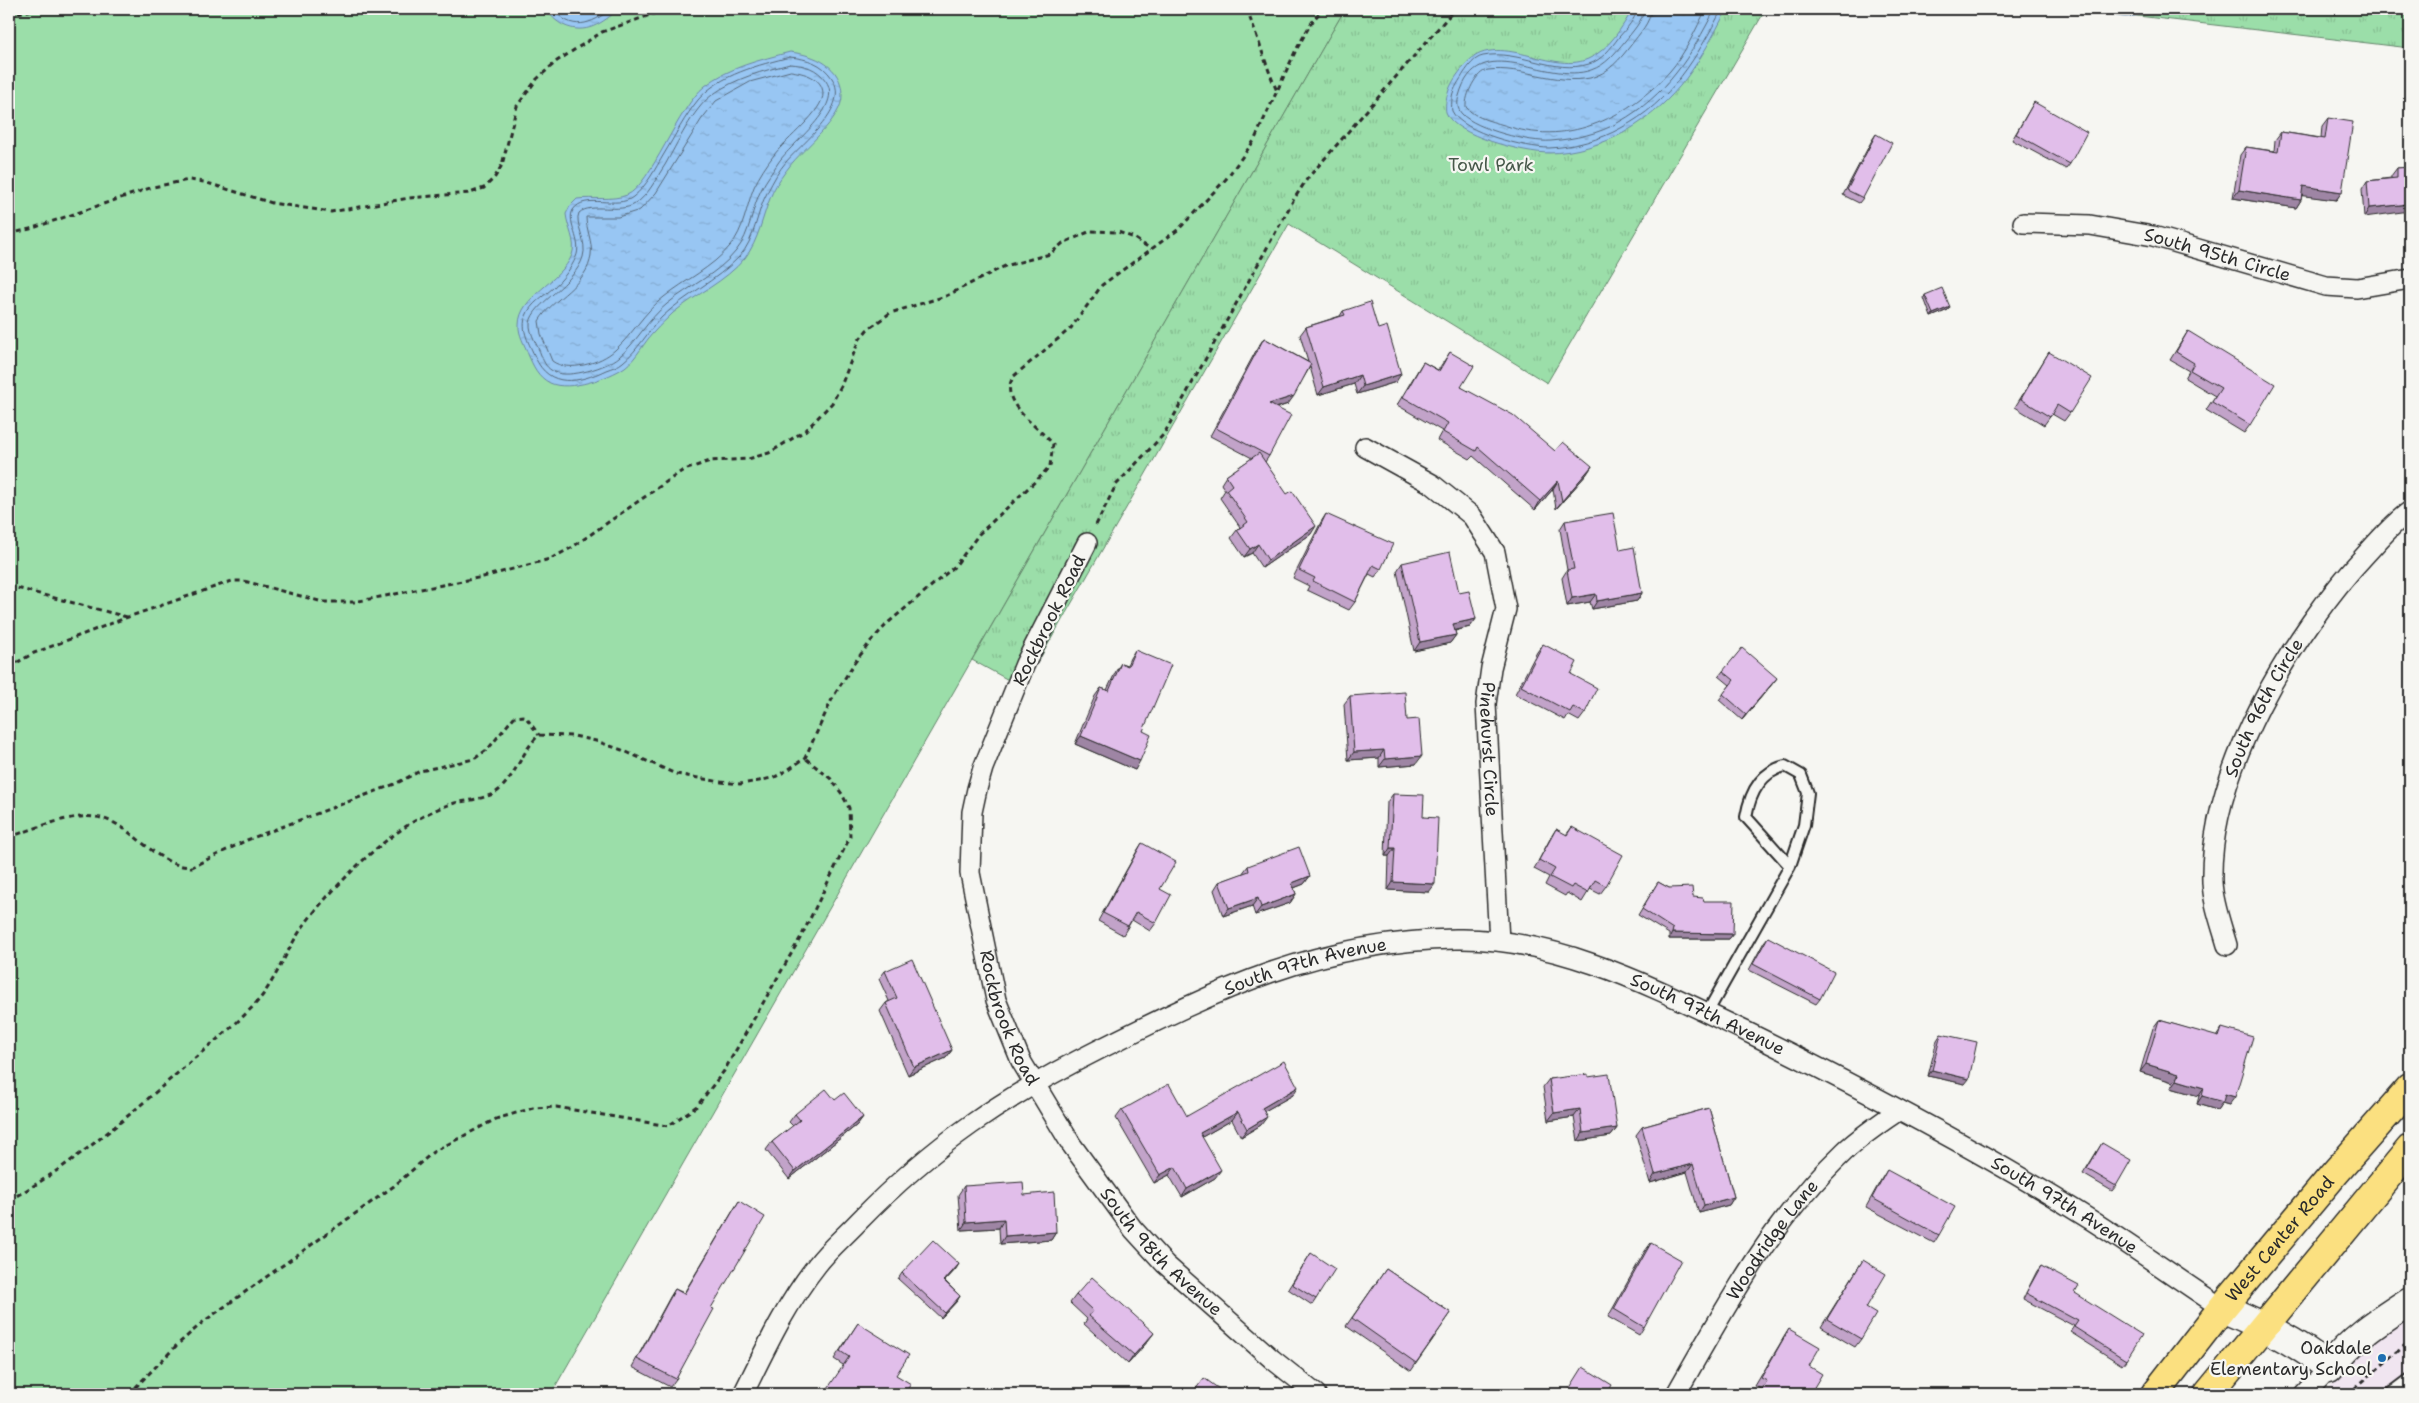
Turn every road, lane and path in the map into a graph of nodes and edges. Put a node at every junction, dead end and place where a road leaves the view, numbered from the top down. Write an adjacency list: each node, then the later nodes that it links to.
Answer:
1 (36, 9): 6 (path)
2 (667, 9): 9 (path)
3 (1246, 9): 7 (path)
4 (1322, 9): 7 (path)
5 (1456, 9): 14 (path)
6 (9, 15)
7 (1278, 92): 10 (path)
8 (2023, 223): 11 (street, South 95th Circle)
9 (9, 234)
10 (1151, 249): 16 (path); 19 (path)
11 (2410, 279)
12 (1365, 447): 22 (street, Pinehurst Circle)
13 (2410, 511): 23 (street, South 96th Circle)
14 (1087, 543): 25 (street, Rockbrook Road)
15 (9, 586): 16 (path)
16 (128, 617): 17 (path)
17 (9, 667)
18 (539, 735): 19 (path); 20 (path); 29 (path)
19 (805, 758): 36 (path)
20 (9, 837)
21 (1790, 866): 21 (lane); 24 (lane)
22 (1499, 941): 24 (street, South 97th Avenue); 25 (street, South 97th Avenue)
23 (2227, 944)
24 (1706, 1013): 27 (street, South 97th Avenue)
25 (1035, 1084): 37 (street, Rockbrook Road); 38 (street, South 98th Avenue)
26 (2410, 1088): 31 (main road, West Center Road)
27 (1899, 1110): 31 (street, South 97th Avenue); 39 (street, Woodridge Lane)
28 (2410, 1149): 32 (main road)
29 (9, 1200)
30 (2410, 1301): 34 (street)
31 (2222, 1308): 32 (street, South 97th Avenue); 40 (main road, West Center Road)
32 (2263, 1326): 34 (street, South 97th Avenue); 41 (main road)
33 (2410, 1341): 43 (path)
34 (2329, 1368): 42 (street)
35 (2410, 1379): 44 (lane)
36 (129, 1394)
37 (743, 1394)
38 (1316, 1394)
39 (1676, 1394)
40 (2155, 1394)
41 (2208, 1394)
42 (2305, 1394)
43 (2348, 1394)
44 (2390, 1394)

